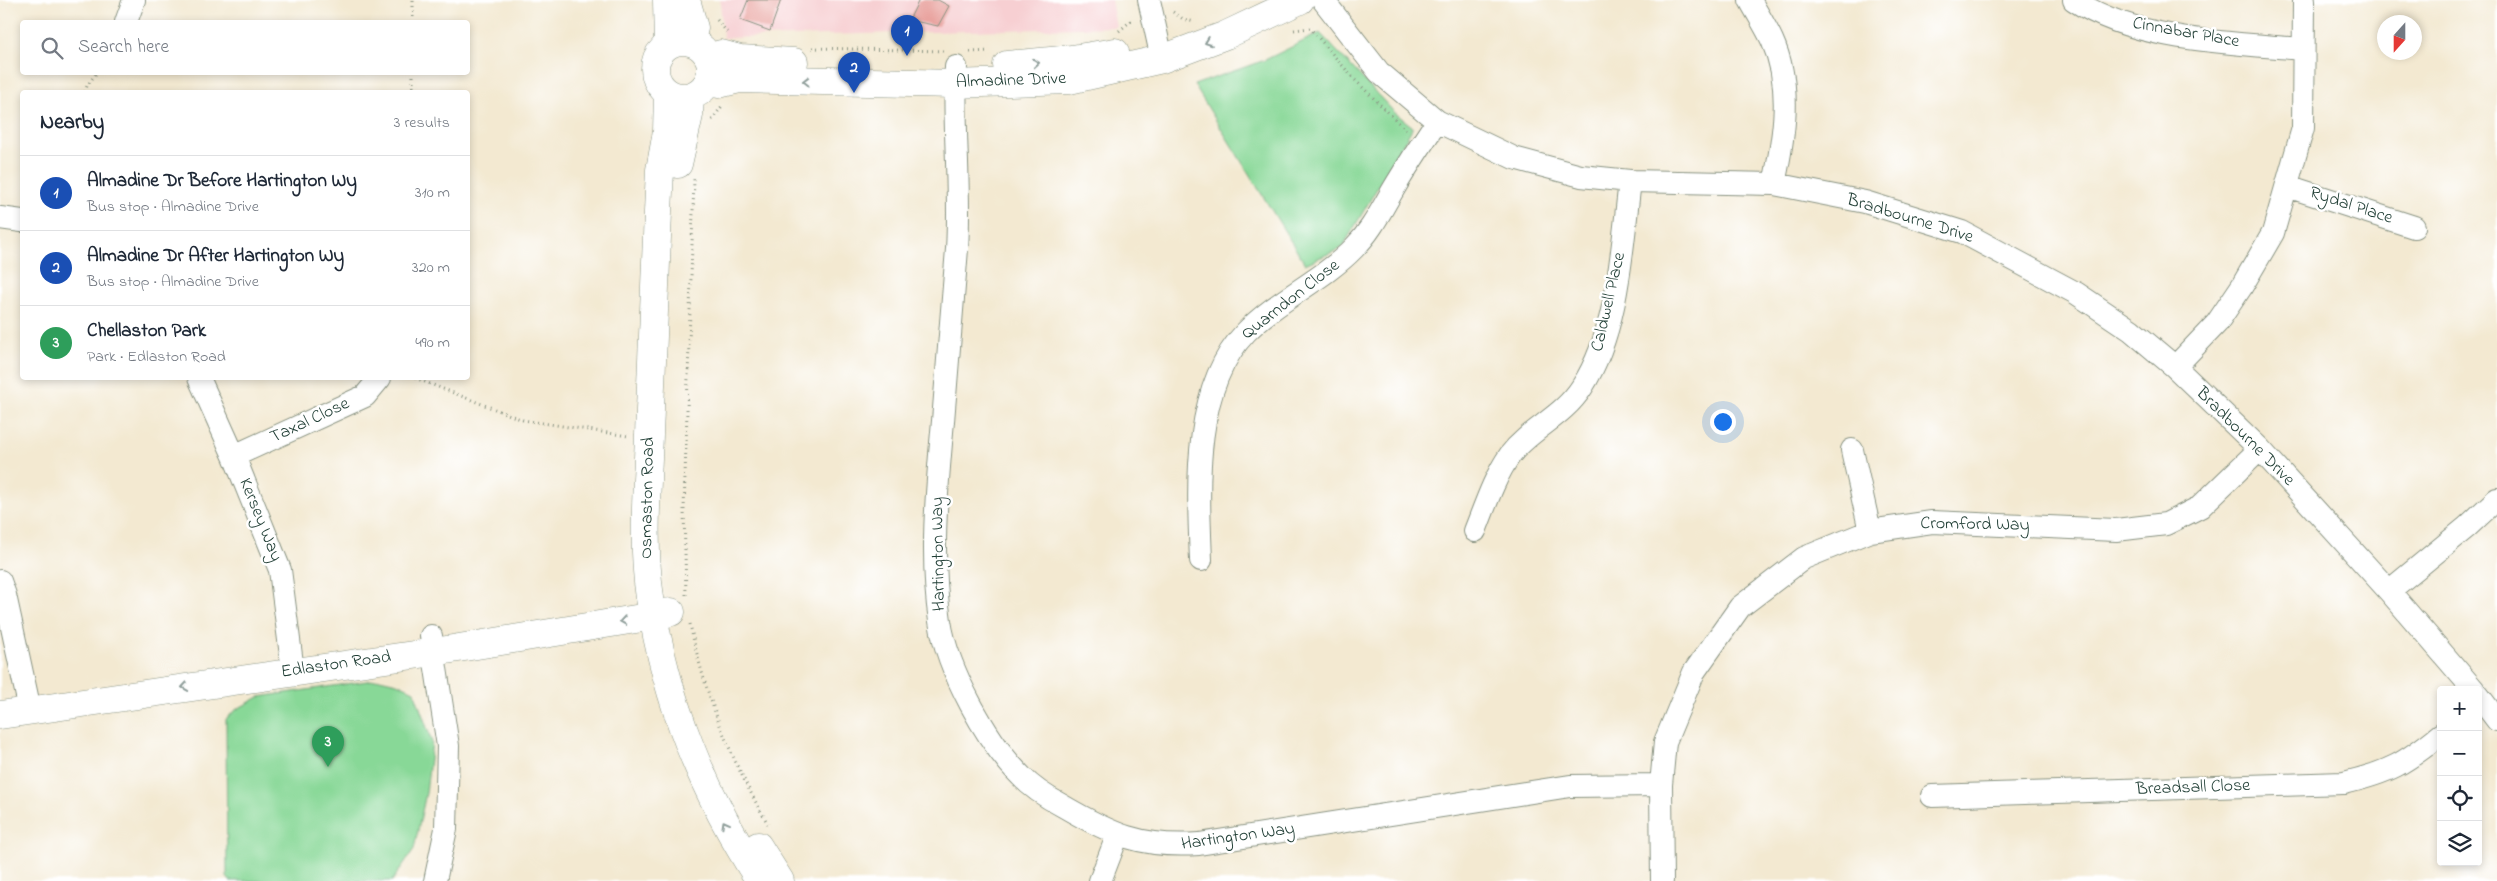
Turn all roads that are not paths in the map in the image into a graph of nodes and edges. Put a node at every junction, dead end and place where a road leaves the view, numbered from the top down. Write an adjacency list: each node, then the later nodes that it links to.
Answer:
1 (134, 0): 11 (street)
2 (667, 0): 15 (street, Osmaston Road)
3 (686, 0): 15 (street, Osmaston Road)
4 (1269, 0): 13 (street, Almadine Drive)
5 (1300, 0): 13 (street, Almadine Drive, one-way to 13)
6 (1322, 0): 16 (street, Bradbourne Drive)
7 (1750, 0): 18 (street)
8 (2074, 0): 12 (street, Cinnabar Place)
9 (2304, 0): 12 (street)
10 (1150, 7): 13 (street)
11 (127, 20)
12 (2303, 48): 19 (street)
13 (1160, 50): 14 (street, Almadine Drive)
14 (956, 64): 15 (street, Almadine Drive); 46 (street, Hartington Way)
15 (689, 69): 35 (street, Osmaston Road); 35 (street, Osmaston Road)
16 (1437, 121): 17 (street, Bradbourne Drive); 32 (street, Quarndon Close)
17 (1630, 181): 18 (street, Bradbourne Drive); 30 (street, Caldwell Place)
18 (1774, 184): 23 (street, Bradbourne Drive)
19 (2287, 186): 22 (street, Rydal Place); 23 (street)
20 (0, 218): 21 (street)
21 (20, 221)
22 (2414, 227)
23 (2175, 367): 26 (street, Bradbourne Drive)
24 (200, 380): 28 (street, Kersey Way)
25 (378, 380): 28 (street, Taxal Close)
26 (2260, 448): 31 (street, Cromford Way); 34 (street, Bradbourne Drive)
27 (1852, 450): 31 (street)
28 (234, 456): 37 (street, Kersey Way)
29 (2497, 499): 34 (street)
30 (1475, 531)
31 (1870, 531): 44 (street, Cromford Way)
32 (1201, 560)
33 (0, 581): 39 (street)
34 (2389, 591): 38 (street, Bradbourne Drive)
35 (670, 608): 36 (street, Edlaston Road); 48 (street, Osmaston Road, one-way to 35); 49 (street, Osmaston Road)
36 (432, 644): 37 (street, Edlaston Road); 47 (street)
37 (292, 662): 39 (street, Edlaston Road)
38 (2469, 686)
39 (18, 700): 41 (street, Edlaston Road)
40 (2482, 702): 42 (street, Bradbourne Drive)
41 (0, 714)
42 (2497, 720)
43 (2437, 737): 45 (street, Breadsall Close)
44 (1661, 785): 46 (street, Hartington Way); 51 (street, Cromford Way)
45 (1932, 796)
46 (1118, 834): 50 (street)
47 (435, 881)
48 (760, 881)
49 (780, 881)
50 (1100, 881)
51 (1662, 881)

